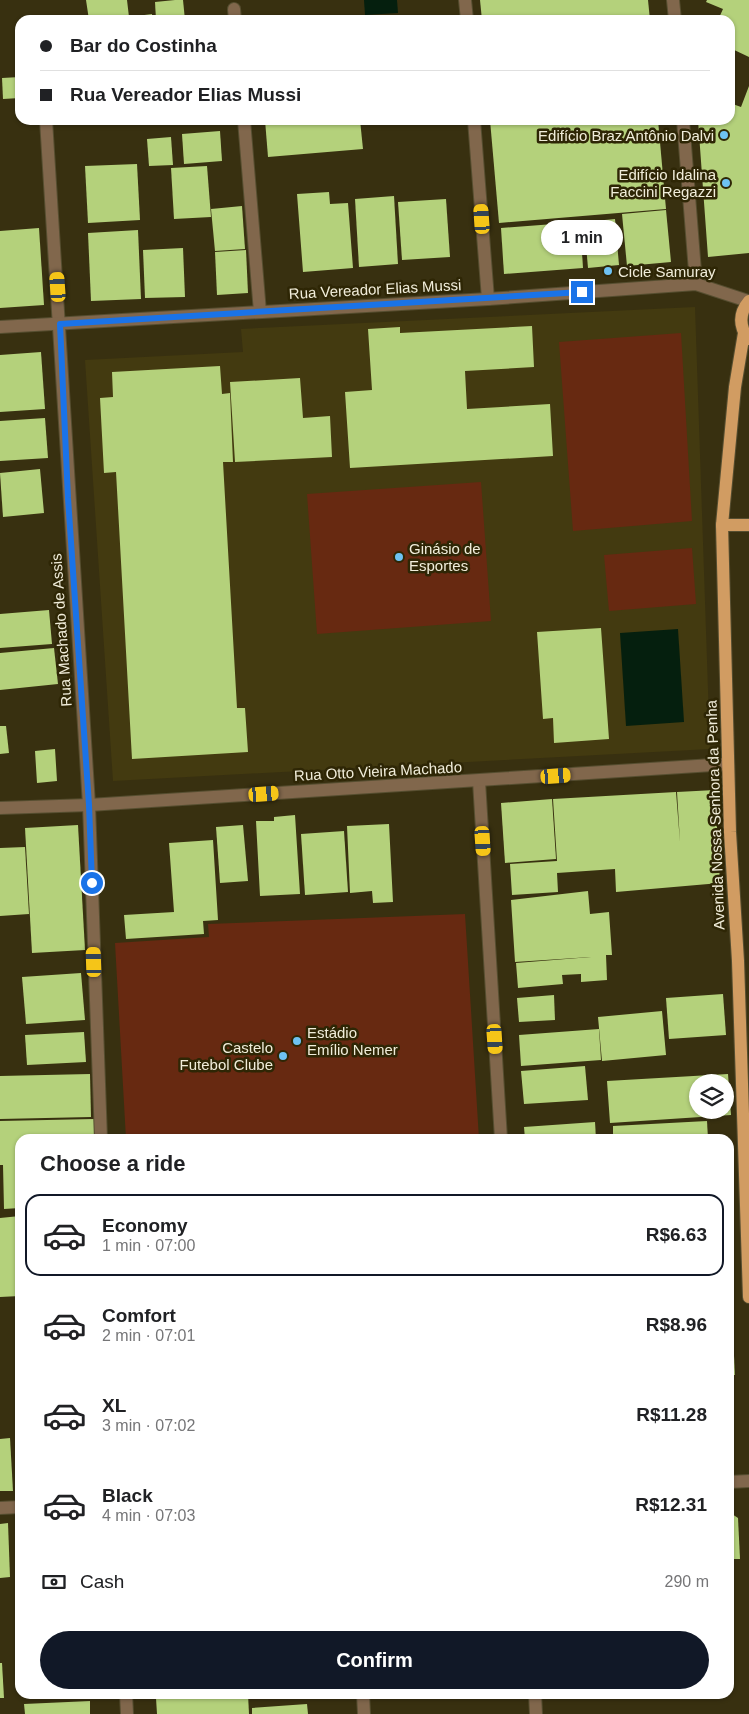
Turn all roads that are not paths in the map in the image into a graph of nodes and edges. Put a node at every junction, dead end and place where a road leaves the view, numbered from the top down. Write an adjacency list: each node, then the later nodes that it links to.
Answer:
1 (465, 0): 3 (street)
2 (674, 0): 4 (street)
3 (466, 15)
4 (675, 15)
5 (46, 125): 13 (street, Rua Machado de Assis)
6 (244, 125): 12 (street)
7 (474, 125): 10 (street)
8 (683, 125): 9 (street)
9 (696, 284): 10 (street, Rua Vereador Elias Mussi); 11 (street, Rua Vereador Elias Mussi)
10 (488, 299): 12 (street, Rua Vereador Elias Mussi)
11 (749, 301): 15 (main road, Avenida Nossa Senhora da Penha)
12 (260, 312): 13 (street, Rua Vereador Elias Mussi)
13 (60, 324): 14 (street, Rua Vereador Elias Mussi); 20 (street, Rua Machado de Assis)
14 (0, 327)
15 (746, 337): 16 (main road, Avenida Nossa Senhora da Penha)
16 (722, 525): 17 (main road); 18 (main road, Avenida Nossa Senhora da Penha)
17 (749, 525)
18 (728, 764): 19 (street, Rua Otto Vieira Machado); 24 (main road, Avenida Nossa Senhora da Penha)
19 (479, 781): 20 (street, Rua Otto Vieira Machado); 23 (street)
20 (89, 805): 21 (street, Rua Otto Vieira Machado); 22 (street, Rua Machado de Assis)
21 (0, 808)
22 (101, 1134)
23 (501, 1134)
24 (749, 1297)
25 (749, 1481): 26 (street)
26 (734, 1482)
27 (15, 1507): 28 (street)
28 (0, 1508)
29 (126, 1699): 32 (street)
30 (363, 1699): 33 (street)
31 (535, 1699): 34 (street)
32 (127, 1714)
33 (364, 1714)
34 (536, 1714)

